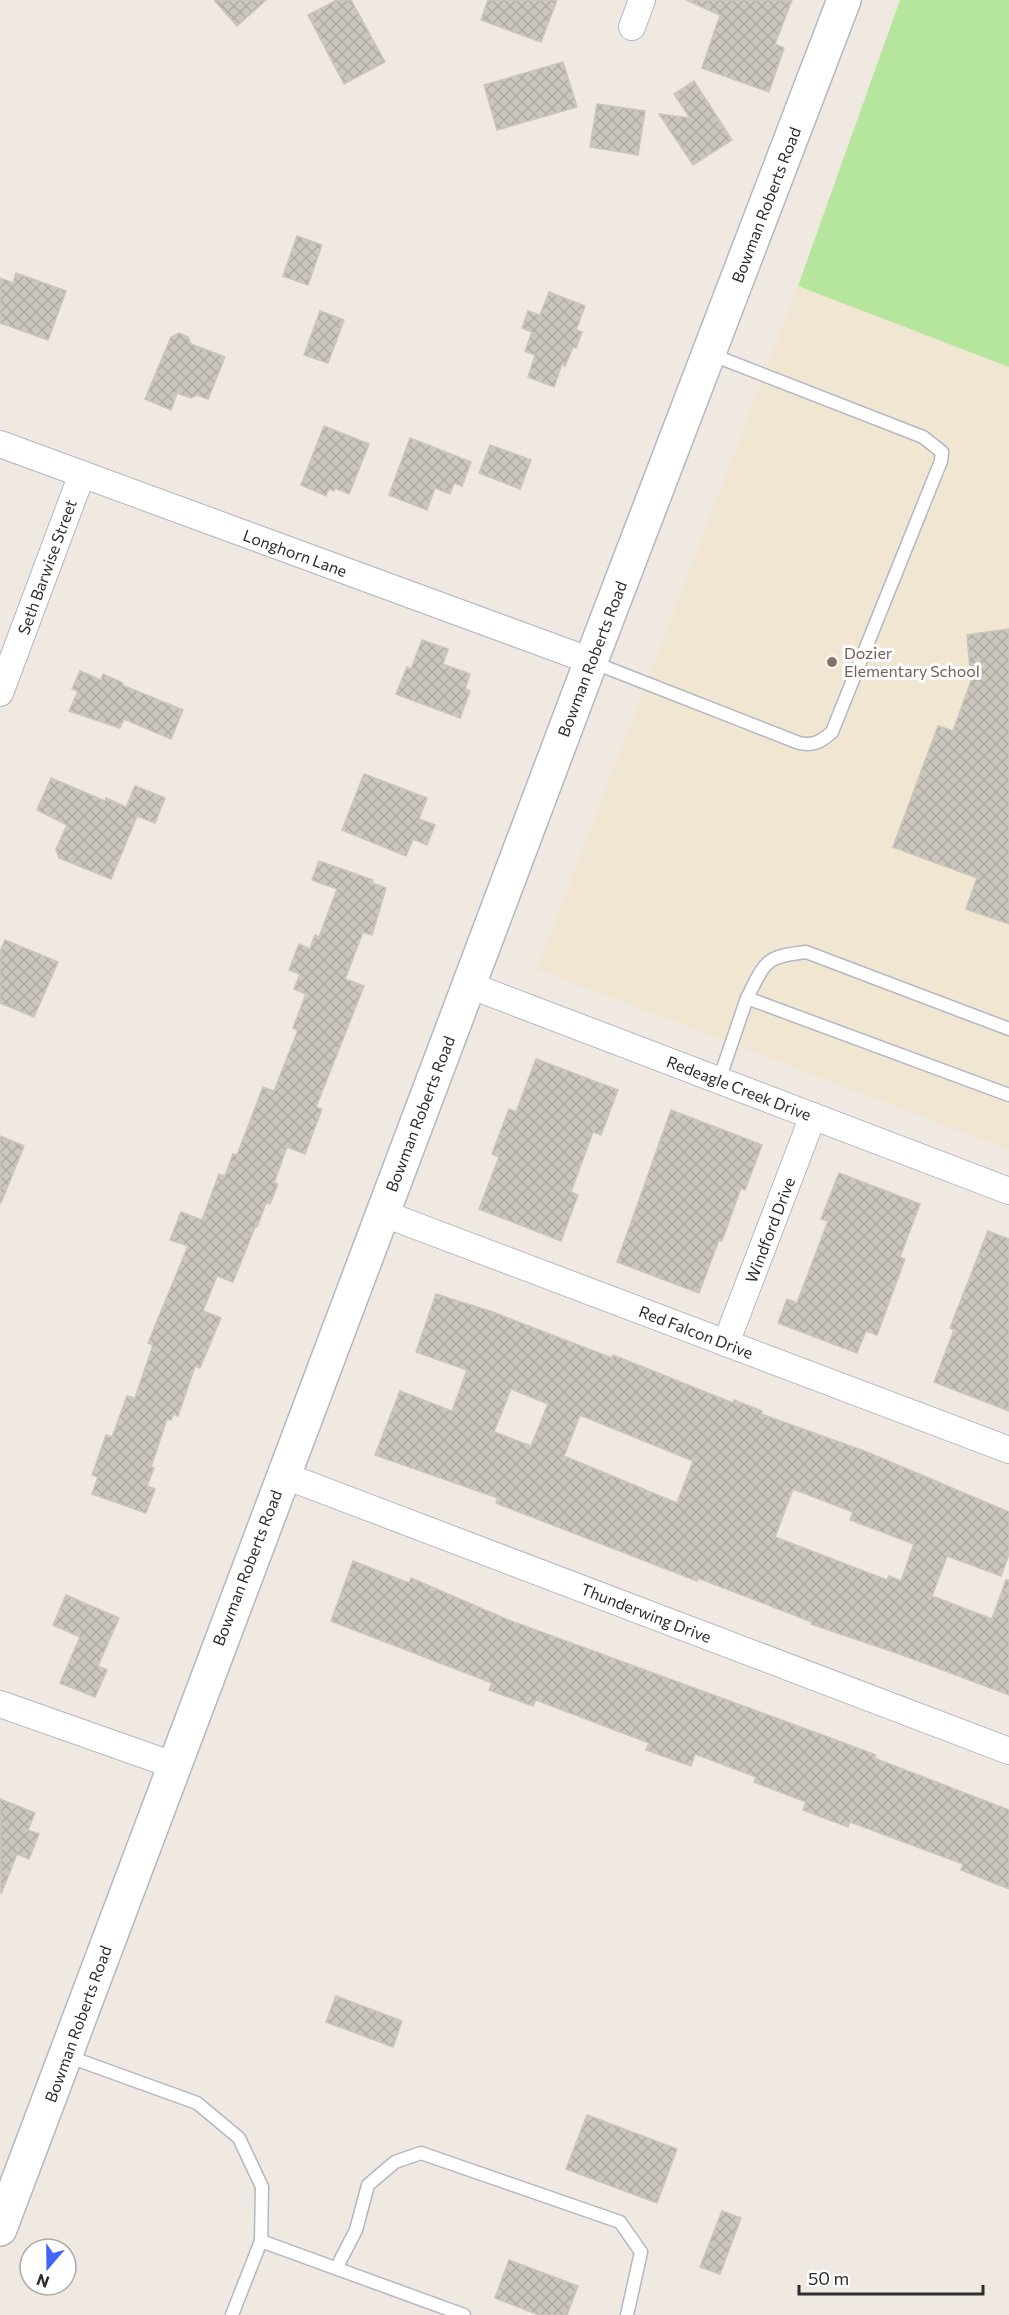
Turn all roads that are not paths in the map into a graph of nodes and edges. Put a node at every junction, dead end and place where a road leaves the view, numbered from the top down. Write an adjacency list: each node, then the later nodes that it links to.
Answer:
1 (642, 0): 3 (street)
2 (844, 0): 4 (street, Bowman Roberts Road)
3 (632, 27)
4 (709, 353): 7 (street, Bowman Roberts Road); 7 (lane)
5 (0, 444): 6 (street, Longhorn Lane)
6 (82, 474): 7 (street, Longhorn Lane); 8 (street, Seth Barwise Street)
7 (591, 661): 9 (street, Bowman Roberts Road)
8 (0, 693)
9 (469, 985): 12 (street, Redeagle Creek Drive); 16 (street, Bowman Roberts Road)
10 (747, 998): 11 (lane); 12 (lane); 13 (lane)
11 (1009, 1029)
12 (719, 1080): 14 (street, Redeagle Creek Drive)
13 (1009, 1095)
14 (813, 1116): 15 (street, Redeagle Creek Drive); 17 (street, Windford Drive)
15 (1009, 1191)
16 (382, 1213): 17 (street, Red Falcon Drive); 19 (street, Bowman Roberts Road)
17 (726, 1343): 18 (street, Red Falcon Drive)
18 (1009, 1450)
19 (283, 1475): 21 (street, Thunderwing Drive); 22 (street, Bowman Roberts Road)
20 (0, 1704): 22 (street)
21 (1009, 1751)
22 (172, 1766): 23 (street, Bowman Roberts Road)
23 (67, 2056): 24 (street, Bowman Roberts Road); 25 (lane)
24 (0, 2229)
25 (261, 2241): 27 (lane); 28 (lane)
26 (340, 2261): 29 (lane)
27 (232, 2315)
28 (464, 2315)
29 (627, 2315)

